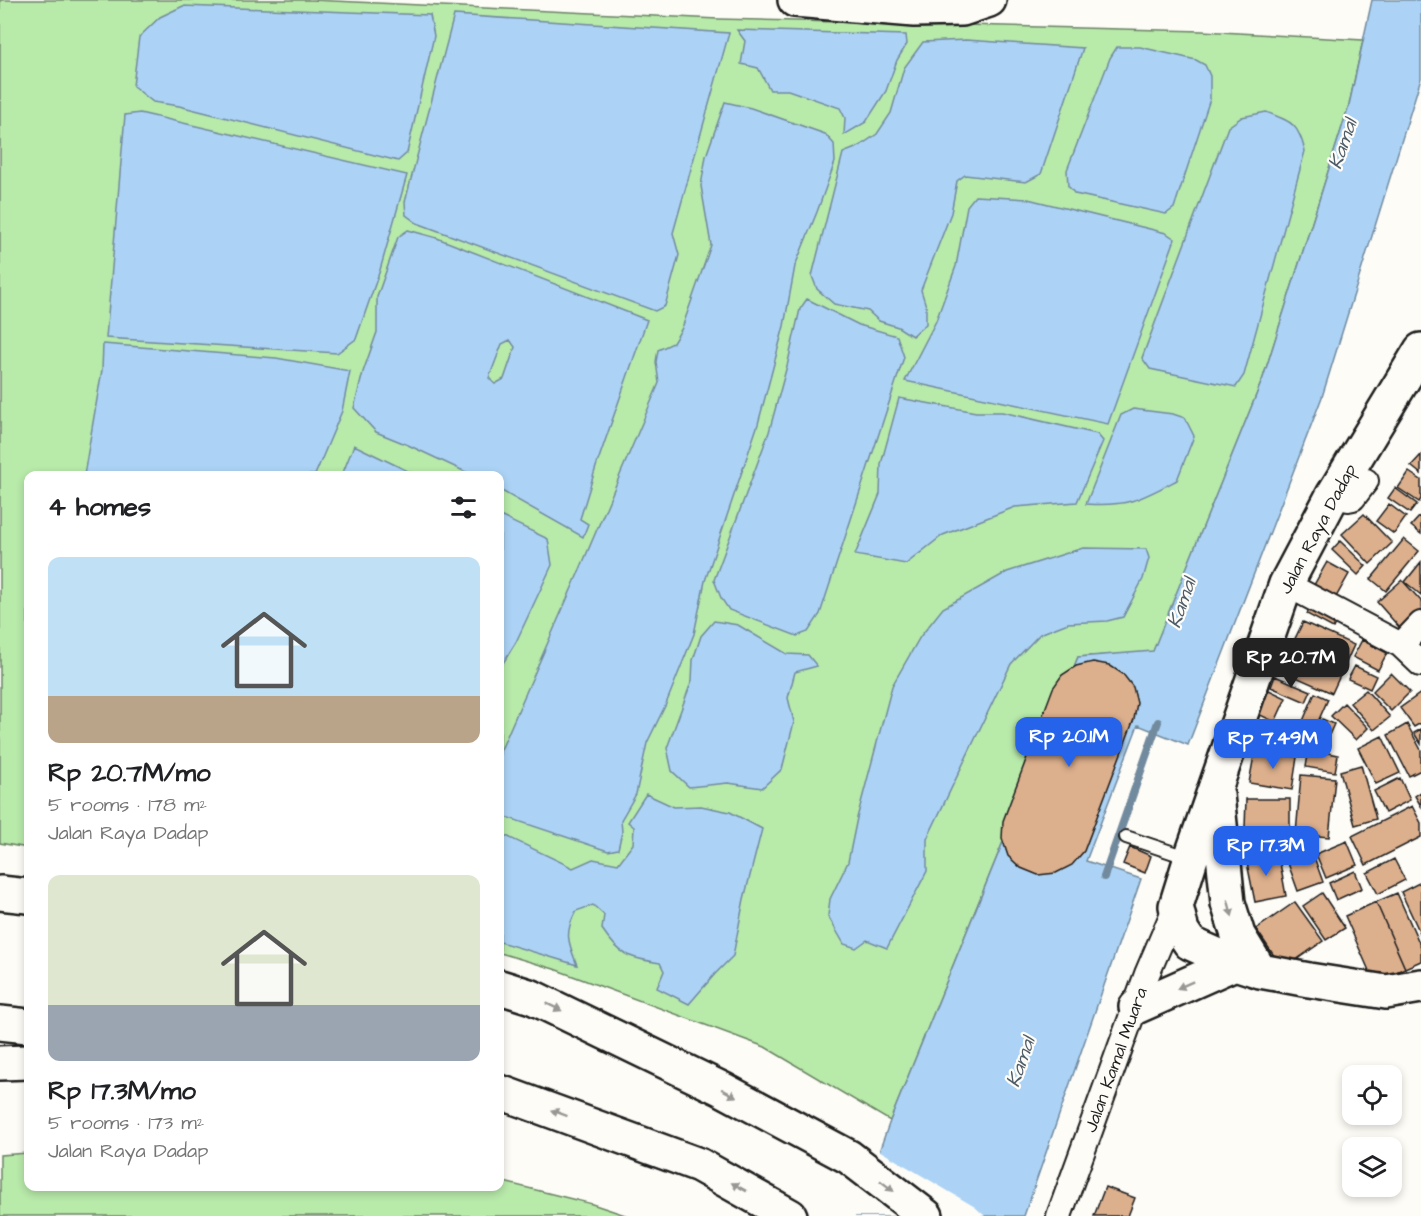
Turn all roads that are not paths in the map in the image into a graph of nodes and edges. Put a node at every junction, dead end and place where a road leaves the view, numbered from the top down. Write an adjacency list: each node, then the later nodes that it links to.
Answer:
1 (795, 0): 2 (main road)
2 (988, 0)
3 (1421, 351): 5 (main road, Jalan Raya Dadap)
4 (1366, 481): 5 (street)
5 (1333, 495): 6 (main road, Jalan Raya Dadap)
6 (1286, 584): 8 (street); 10 (main road, Jalan Raya Dadap)
7 (1421, 624): 8 (street)
8 (1391, 639): 9 (street)
9 (1421, 664)
10 (1216, 787): 12 (main road, Jalan Raya Dadap); 16 (main road, Jalan Raya Dadap, one-way to 16)
11 (1126, 837): 12 (lane)
12 (1191, 858): 15 (main road, Jalan Raya Dadap)
13 (0, 893): 14 (main road)
14 (24, 896)
15 (1176, 906): 16 (main road); 19 (street, Jalan Kamal Muara)
16 (1247, 967): 17 (main road); 19 (main road, one-way to 19)
17 (1421, 986)
18 (504, 988): 26 (main road, one-way to 26)
19 (1136, 1007): 27 (street, Jalan Kamal Muara)
20 (0, 1023): 21 (main road)
21 (24, 1026)
22 (24, 1062): 23 (main road)
23 (0, 1063)
24 (504, 1093): 25 (main road, one-way to 24)
25 (790, 1216)
26 (926, 1216)
27 (1059, 1216)

